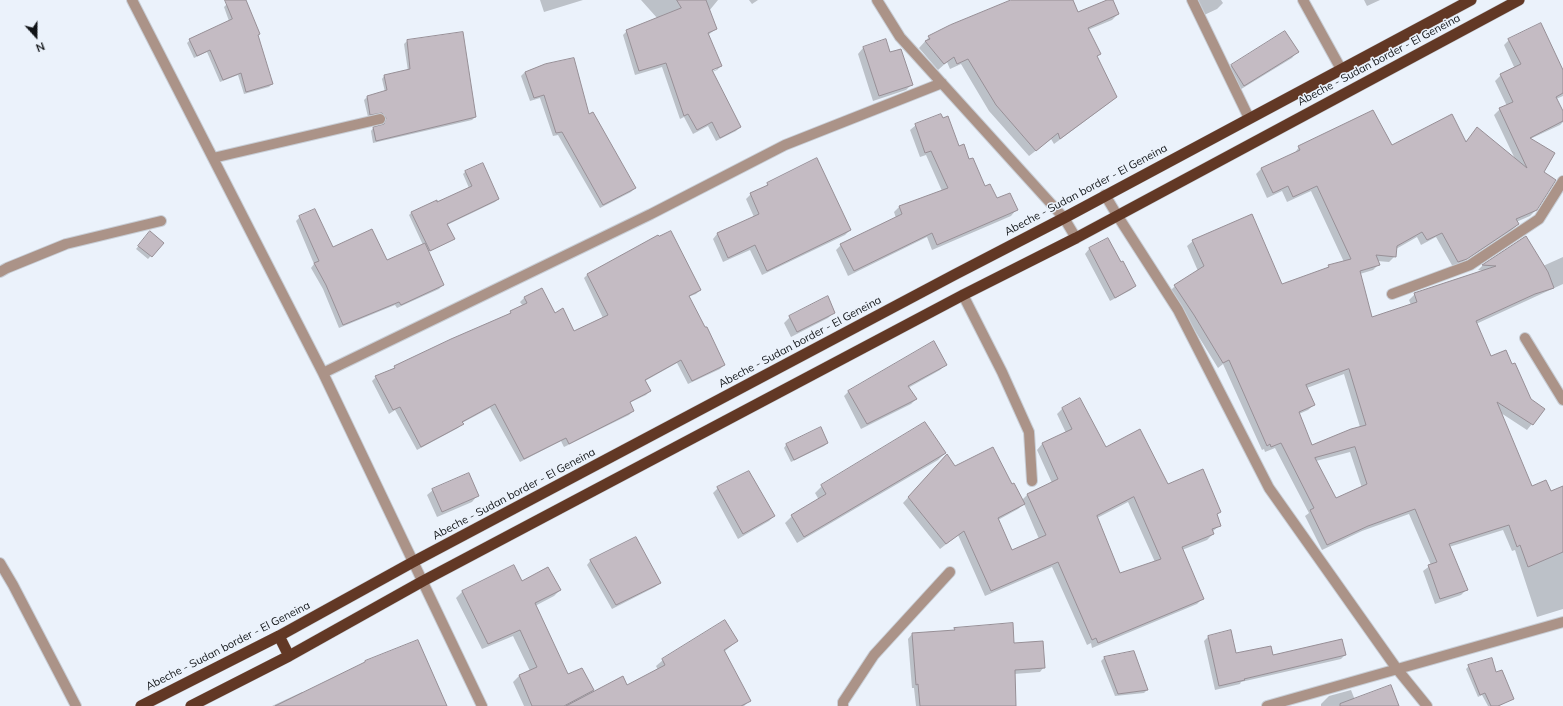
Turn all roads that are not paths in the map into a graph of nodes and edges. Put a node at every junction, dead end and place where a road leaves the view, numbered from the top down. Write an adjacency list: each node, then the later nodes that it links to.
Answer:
1 (132, 0): 11 (street)
2 (877, 0): 8 (street)
3 (1192, 0): 9 (street)
4 (1303, 0): 7 (street)
5 (1471, 0): 7 (highway, Abeche - Sudan border - El Geneina)
6 (1519, 0): 14 (highway, Abeche - Sudan border - El Geneina)
7 (1341, 69): 9 (highway, Abeche - Sudan border - El Geneina)
8 (942, 83): 15 (street); 22 (street)
9 (1249, 118): 13 (highway, Abeche - Sudan border - El Geneina)
10 (380, 119): 11 (street)
11 (213, 158): 22 (street)
12 (1563, 181): 19 (street)
13 (1105, 195): 14 (street); 15 (highway, Abeche - Sudan border - El Geneina)
14 (1117, 215): 17 (highway, Abeche - Sudan border - El Geneina); 32 (street)
15 (1064, 218): 17 (street); 25 (highway, Abeche - Sudan border - El Geneina)
16 (161, 221): 18 (street)
17 (1076, 238): 20 (highway, Abeche - Sudan border - El Geneina)
18 (0, 272)
19 (1392, 294)
20 (963, 295): 24 (street); 28 (highway, Abeche - Sudan border - El Geneina)
21 (1525, 338): 23 (street)
22 (323, 373): 25 (street)
23 (1563, 400)
24 (1032, 481)
25 (413, 562): 28 (street); 30 (highway, Abeche - Sudan border - El Geneina)
26 (0, 563): 33 (street)
27 (950, 572): 37 (street)
28 (423, 581): 31 (highway, Abeche - Sudan border - El Geneina); 36 (street)
29 (1563, 622): 32 (street)
30 (279, 636): 31 (highway); 34 (highway, Abeche - Sudan border - El Geneina)
31 (289, 656): 35 (highway, Abeche - Sudan border - El Geneina)
32 (1398, 669): 38 (street); 39 (street)
33 (76, 706)
34 (141, 706)
35 (191, 706)
36 (482, 706)
37 (843, 706)
38 (1267, 706)
39 (1426, 706)

